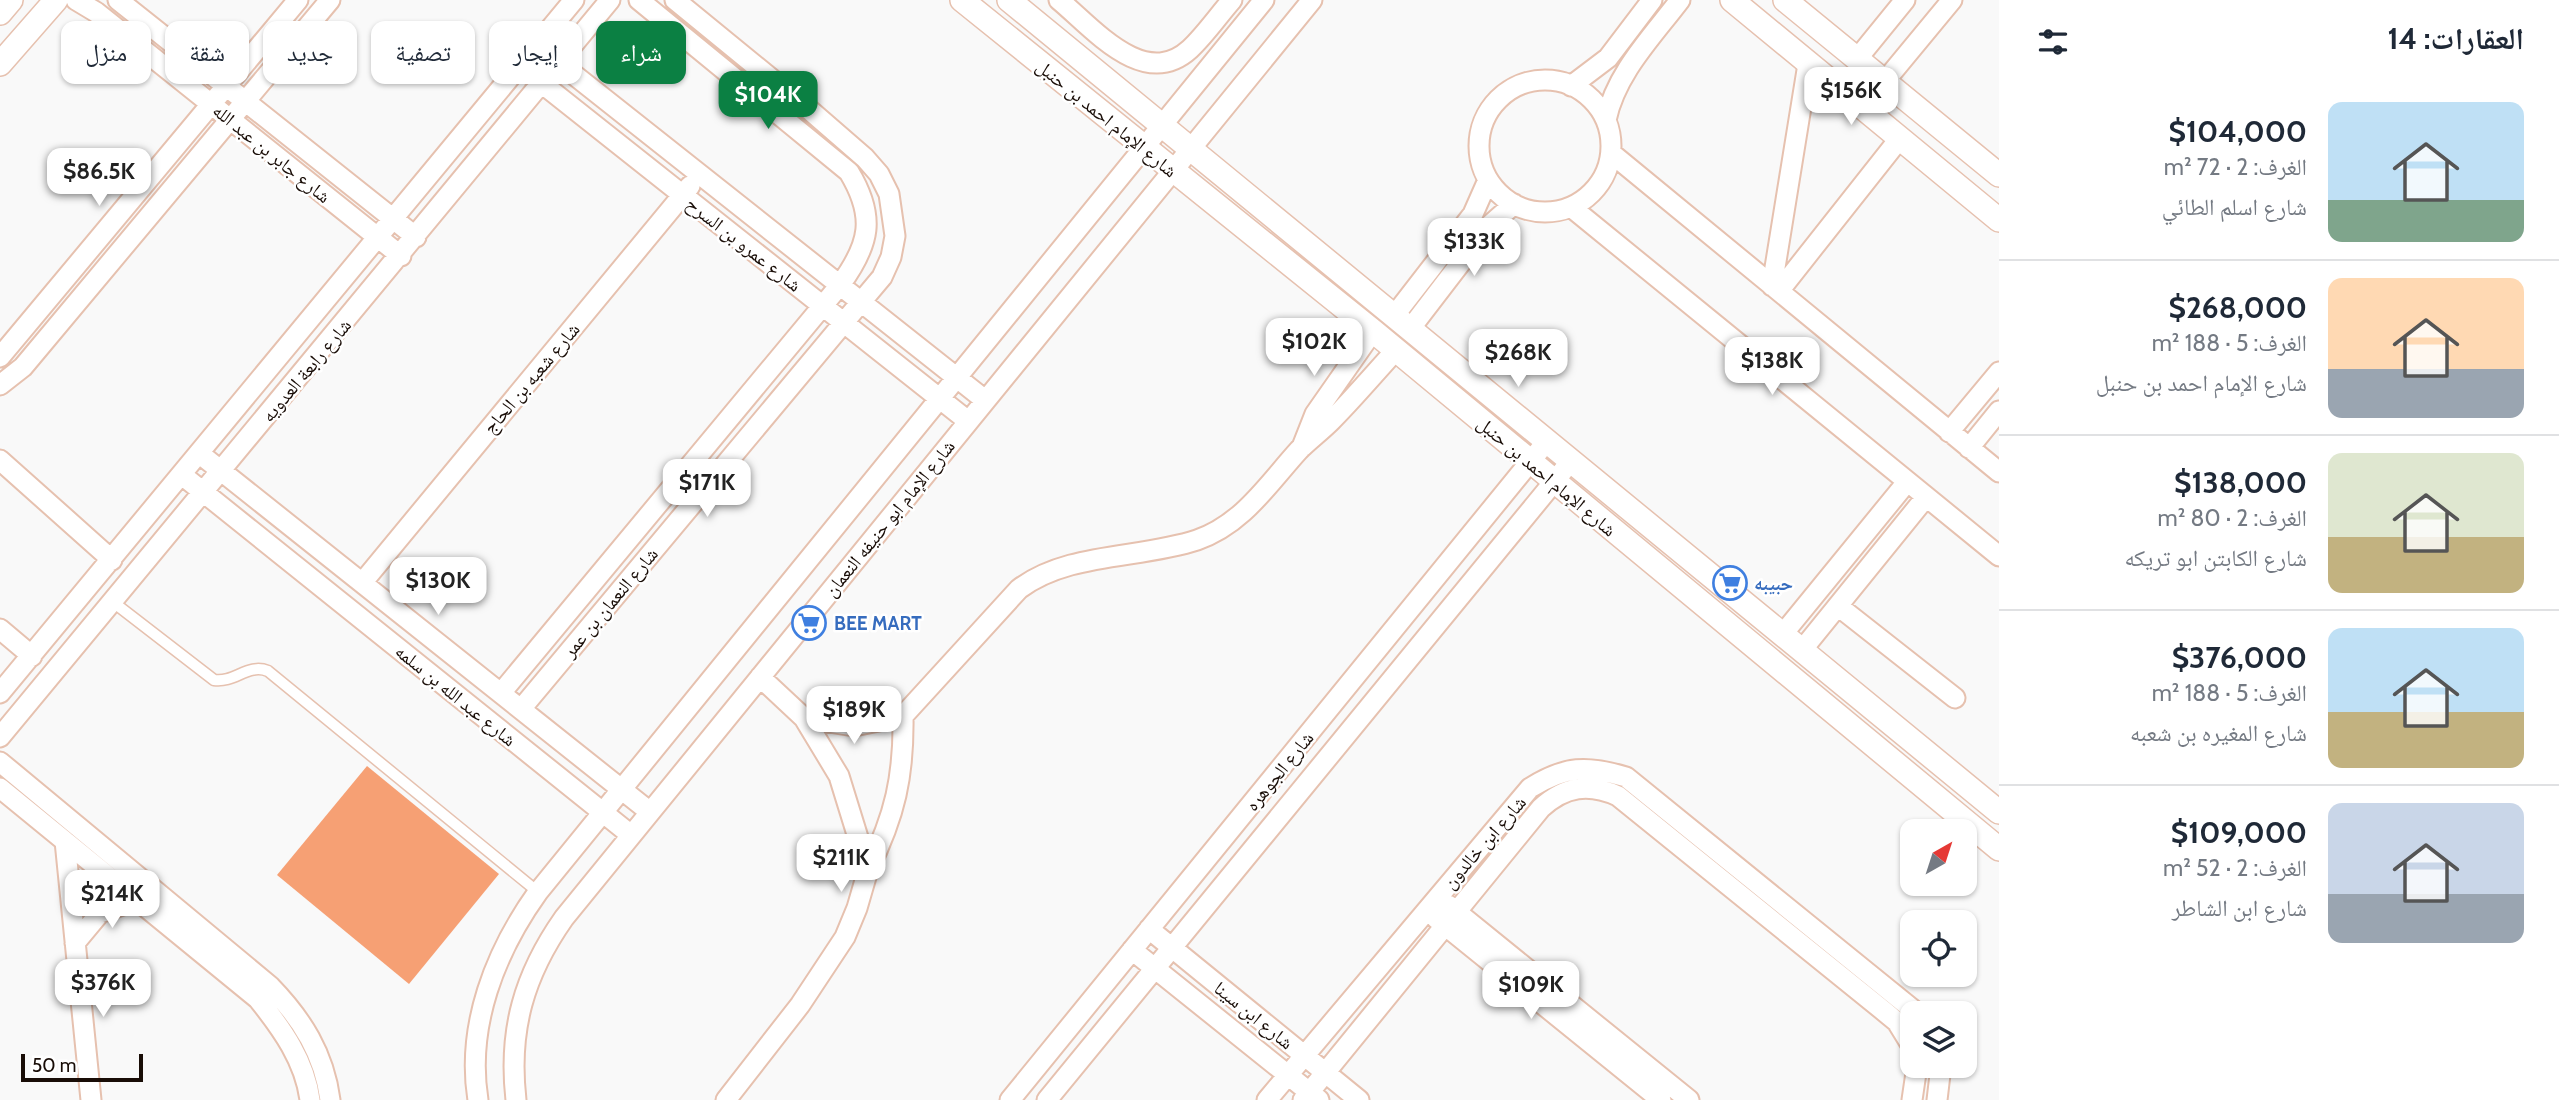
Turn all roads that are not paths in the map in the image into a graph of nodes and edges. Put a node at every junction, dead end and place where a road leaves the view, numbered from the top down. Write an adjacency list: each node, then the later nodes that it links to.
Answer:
1 (11, 0): 23 (street)
2 (55, 0): 27 (street)
3 (76, 0): 36 (street, شارع جابر بن عبد الله)
4 (118, 0): 33 (street, شارع جابر بن عبد الله)
5 (298, 0): 33 (street)
6 (330, 0): 35 (street)
7 (575, 0): 24 (street, شارع رابعة العدويه)
8 (610, 0): 25 (street, شارع رابعة العدويه)
9 (639, 0): 56 (street, شارع النعمان بن عمر)
10 (675, 0): 58 (street, شارع النعمان بن عمر)
11 (962, 0): 42 (street, شارع الإمام احمد بن حنبل)
12 (1009, 0): 39 (street, شارع الإمام احمد بن حنبل)
13 (1059, 0): 14 (street)
14 (1232, 0)
15 (1264, 0): 39 (street, شارع الإمام ابو حنيفه النعمان)
16 (1311, 0): 41 (street, شارع الإمام ابو حنيفه النعمان)
17 (1652, 0): 34 (street)
18 (1680, 0): 38 (street)
19 (1732, 0): 28 (street)
20 (1785, 0): 26 (street)
21 (1905, 0): 26 (street)
22 (1952, 0): 30 (street)
23 (0, 13)
24 (558, 21)
25 (582, 35)
26 (1857, 59): 30 (street)
27 (0, 64)
28 (1808, 64): 40 (street); 57 (street)
29 (582, 81): 45 (street, شارع عمرو بن السرح)
30 (1885, 81): 46 (street)
31 (505, 84): 51 (street, شارع رابعة العدويه)
32 (542, 84): 48 (street, شارع عمرو بن السرح); 53 (street, شارع رابعة العدويه)
33 (226, 85): 35 (street, شارع جابر بن عبد الله); 36 (street)
34 (1571, 86): 38 (street); 47 (street)
35 (246, 101): 37 (street); 51 (street, شارع جابر بن عبد الله)
36 (211, 103): 37 (street, شارع جابر بن عبد الله); 64 (street)
37 (230, 119): 54 (street, شارع جابر بن عبد الله); 67 (street)
38 (1606, 120): 43 (street)
39 (1163, 125): 41 (street, شارع الإمام احمد بن حنبل); 42 (street, شارع الإمام ابو حنيفه النعمان)
40 (1900, 138): 52 (street); 57 (street)
41 (1190, 148): 44 (street, شارع الإمام ابو حنيفه النعمان); 60 (street, شارع الإمام احمد بن حنبل)
42 (1144, 149): 44 (street, شارع الإمام احمد بن حنبل); 66 (street, شارع الإمام ابو حنيفه النعمان)
43 (1611, 153): 50 (street); 57 (street)
44 (1171, 170): 62 (street, شارع الإمام احمد بن حنبل); 69 (street, شارع الإمام ابو حنيفه النعمان)
45 (699, 174): 48 (street, شارع شعبه بن الحاج); 56 (street, شارع عمرو بن السرح)
46 (1999, 175)
47 (1488, 180): 49 (street); 60 (street)
48 (682, 195): 59 (street, شارع عمرو بن السرح); 89 (street, شارع شعبه بن الحاج)
49 (1514, 204): 50 (street); 60 (street)
50 (1571, 207): 84 (street)
51 (394, 219): 53 (street, شارع جابر بن عبد الله); 54 (street, شارع رابعة العدويه)
52 (1999, 220)
53 (416, 237): 55 (street, شارع رابعة العدويه)
54 (378, 238): 55 (street, شارع جابر بن عبد الله); 76 (street, شارع رابعة العدويه)
55 (401, 256): 80 (street, شارع رابعة العدويه)
56 (840, 285): 58 (street, شارع عمرو بن السرح); 59 (street, شارع النعمان بن عمر)
57 (1775, 288): 72 (street)
58 (862, 302): 61 (street, شارع النعمان بن عمر); 66 (street, شارع عمرو بن السرح)
59 (823, 306): 61 (street, شارع عمرو بن السرح); 98 (street, شارع النعمان بن عمر)
60 (1402, 322): 73 (street, شارع الإمام احمد بن حنبل)
61 (844, 323): 68 (street, شارع عمرو بن السرح); 101 (street, شارع النعمان بن عمر)
62 (1373, 331): 63 (street, شارع الإمام احمد بن حنبل); 74 (street)
63 (1395, 350): 74 (street); 79 (street, شارع الإمام احمد بن حنبل)
64 (0, 357)
65 (1999, 372): 72 (street)
66 (957, 378): 68 (street, شارع الإمام ابو حنيفه النعمان); 69 (street, شارع عمرو بن السرح)
67 (0, 385)
68 (940, 399): 71 (street, شارع عمرو بن السرح); 108 (street, شارع الإمام ابو حنيفه النعمان)
69 (985, 400): 71 (street, شارع الإمام ابو حنيفه النعمان)
70 (1999, 411): 75 (street)
71 (968, 421): 96 (street, شارع الإمام ابو حنيفه النعمان)
72 (1950, 432): 75 (street)
73 (1547, 441): 78 (street, شارع الإمام احمد بن حنبل); 79 (street, شارع الجوهره)
74 (1301, 448): 102 (street)
75 (1969, 448): 81 (street)
76 (200, 454): 80 (street, شارع عبد الله بن سلمه); 82 (street, شارع رابعة العدويه)
77 (0, 460): 88 (street)
78 (1570, 461): 83 (street, شارع الجوهره); 93 (street, شارع الإمام احمد بن حنبل)
79 (1531, 462): 83 (street, شارع الإمام احمد بن حنبل); 122 (street, شارع الجوهره)
80 (223, 472): 85 (street, شارع رابعة العدويه); 89 (street, شارع عبد الله بن سلمه)
81 (1999, 472)
82 (182, 475): 85 (street, شارع عبد الله بن سلمه); 88 (street, شارع رابعة العدويه)
83 (1554, 481): 104 (street, شارع الإمام احمد بن حنبل); 124 (street, شارع الجوهره)
84 (1907, 482): 86 (street); 93 (street)
85 (204, 493): 90 (street, شارع رابعة العدويه); 109 (street, شارع عبد الله بن سلمه)
86 (1926, 497): 87 (street); 91 (street)
87 (1999, 556)
88 (112, 560): 95 (street, شارع رابعة العدويه)
89 (362, 583): 98 (street, شارع عبد الله بن سلمه)
90 (113, 602): 105 (street, شارع رابعة العدويه); 118 (lane)
91 (1838, 606): 94 (street); 99 (street)
92 (0, 629): 95 (street)
93 (1782, 635): 94 (street, شارع الإمام احمد بن حنبل)
94 (1802, 650): 100 (street, شارع الإمام احمد بن حنبل)
95 (32, 656): 97 (street, شارع رابعة العدويه)
96 (760, 677): 103 (street); 110 (street, شارع الإمام ابو حنيفه النعمان)
97 (0, 693)
98 (501, 693): 101 (street, شارع عبد الله بن سلمه)
99 (1955, 698)
100 (1872, 708): 104 (street); 111 (street, شارع الإمام احمد بن حنبل)
101 (521, 709): 108 (street, شارع عبد الله بن سلمه)
102 (903, 716): 103 (street); 117 (street)
103 (804, 718): 117 (street)
104 (1854, 730): 114 (street, شارع الإمام احمد بن حنبل)
105 (0, 737)
106 (0, 762): 138 (street)
107 (0, 788): 113 (street)
108 (621, 789): 109 (street, شارع الإمام ابو حنيفه النعمان); 110 (street, شارع عبد الله بن سلمه)
109 (603, 812): 112 (street, شارع عبد الله بن سلمه); 118 (street, شارع الإمام ابو حنيفه النعمان)
110 (650, 812): 112 (street, شارع الإمام ابو حنيفه النعمان)
111 (1999, 813)
112 (631, 835): 140 (street, شارع الإمام ابو حنيفه النعمان)
113 (65, 841): 119 (street); 123 (street)
114 (1999, 849)
115 (1716, 850): 116 (street); 120 (street, شارع ابن خالدون); 127 (street, شارع ابن خالدون)
116 (1703, 866): 121 (street, شارع ابن خالدون); 129 (street, شارع ابن خالدون)
117 (868, 870): 141 (street)
118 (538, 892): 139 (street, شارع الإمام ابو حنيفه النعمان)
119 (137, 900): 123 (street); 137 (street)
120 (1432, 904): 121 (street); 130 (street, شارع ابن خالدون)
121 (1451, 918): 128 (street); 131 (street, شارع ابن خالدون)
122 (1149, 929): 124 (street, شارع ابن سينا); 125 (street, شارع الجوهره)
123 (75, 943): 136 (street)
124 (1171, 948): 126 (street, شارع الجوهره); 130 (street, شارع ابن سينا)
125 (1132, 950): 126 (street, شارع ابن سينا); 142 (street, شارع الجوهره)
126 (1154, 969): 132 (street, شارع ابن سينا); 143 (street, شارع الجوهره)
127 (1902, 1001)
128 (1583, 1025): 146 (street); 147 (street)
129 (1900, 1027)
130 (1304, 1055): 131 (street, شارع ابن سينا); 132 (street, شارع ابن خالدون)
131 (1325, 1073): 135 (street, شارع ابن خالدون); 145 (street, شارع ابن سينا)
132 (1287, 1076): 135 (street, شارع ابن سينا); 144 (street, شارع ابن خالدون)
133 (1915, 1078): 148 (street)
134 (1940, 1078): 149 (street)
135 (1310, 1097)
136 (91, 1100)
137 (310, 1100)
138 (330, 1100)
139 (478, 1100)
140 (516, 1100)
141 (726, 1100)
142 (1010, 1100)
143 (1047, 1100)
144 (1267, 1100)
145 (1359, 1100)
146 (1661, 1100)
147 (1689, 1100)
148 (1912, 1100)
149 (1937, 1100)

